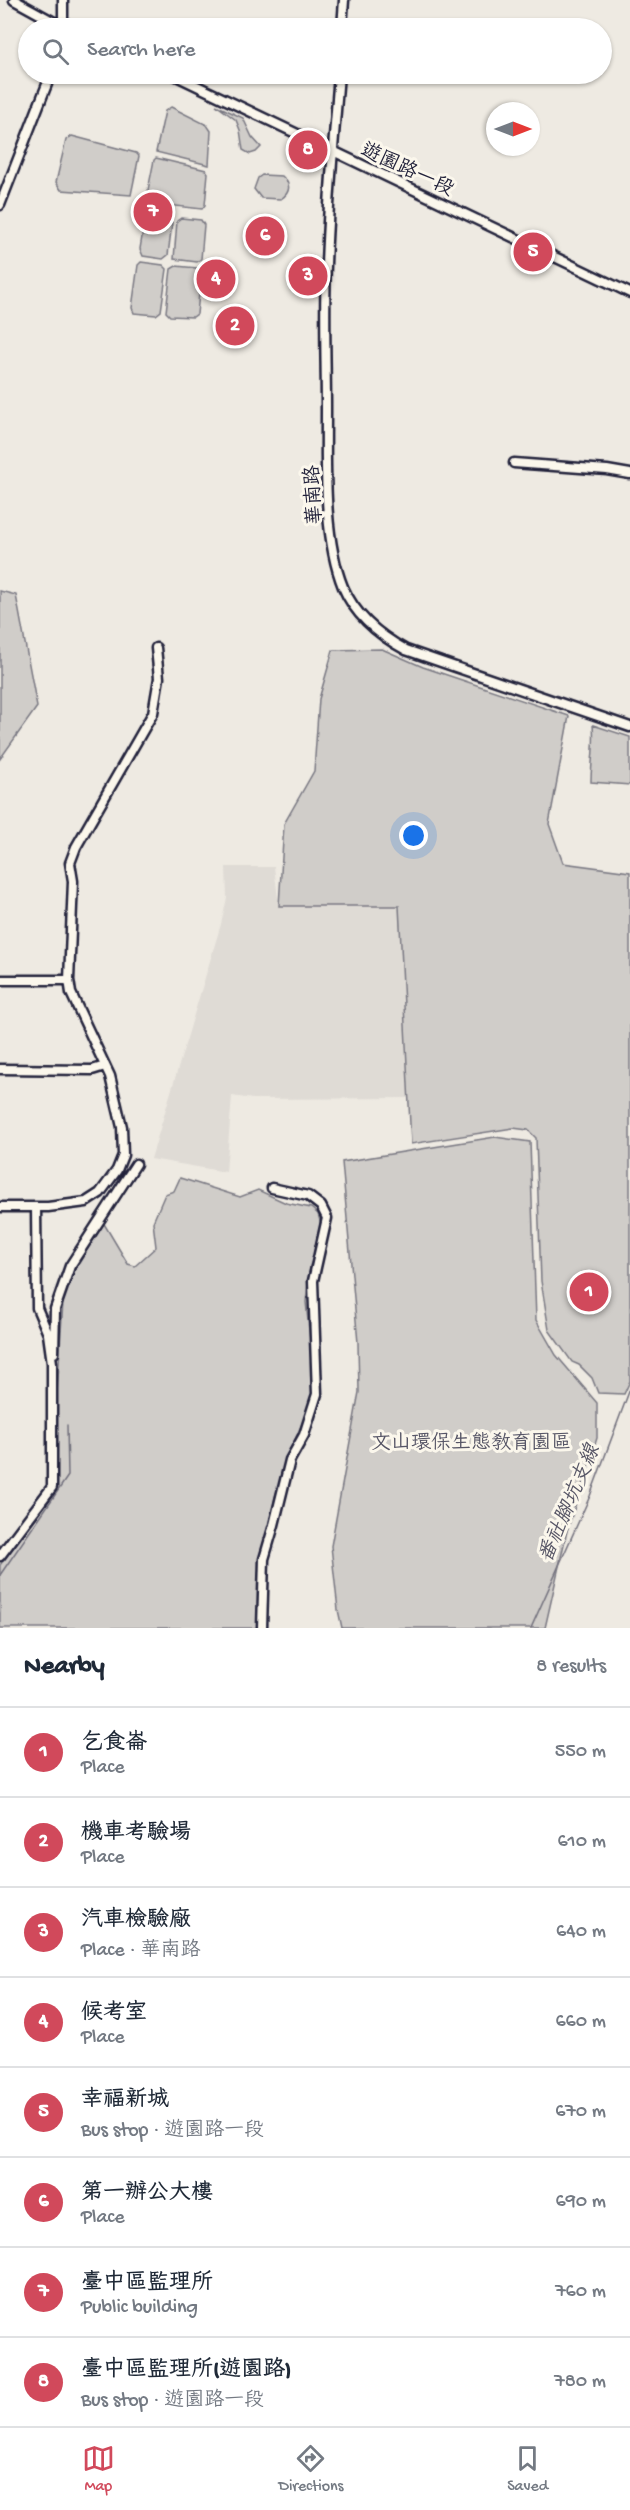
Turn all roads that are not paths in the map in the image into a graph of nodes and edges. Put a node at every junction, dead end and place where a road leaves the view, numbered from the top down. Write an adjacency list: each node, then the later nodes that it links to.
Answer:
1 (14, 0): 4 (street)
2 (63, 0): 5 (street)
3 (344, 0): 6 (street)
4 (47, 18)
5 (63, 18)
6 (343, 18)
7 (47, 84): 11 (street)
8 (193, 84): 10 (street, 遊園路一段)
9 (338, 84): 10 (street, 華南路)
10 (333, 151): 12 (street, 遊園路一段); 16 (street, 華南路)
11 (0, 205)
12 (630, 293)
13 (514, 463): 14 (street)
14 (630, 474)
15 (156, 648): 18 (street)
16 (630, 727)
17 (0, 980): 18 (street)
18 (69, 980): 19 (street)
19 (105, 1066): 20 (street); 24 (street)
20 (0, 1069)
21 (136, 1164): 25 (street)
22 (272, 1188): 27 (street)
23 (0, 1207): 24 (street)
24 (36, 1207): 25 (street)
25 (52, 1363): 26 (street)
26 (0, 1556)
27 (262, 1628)

